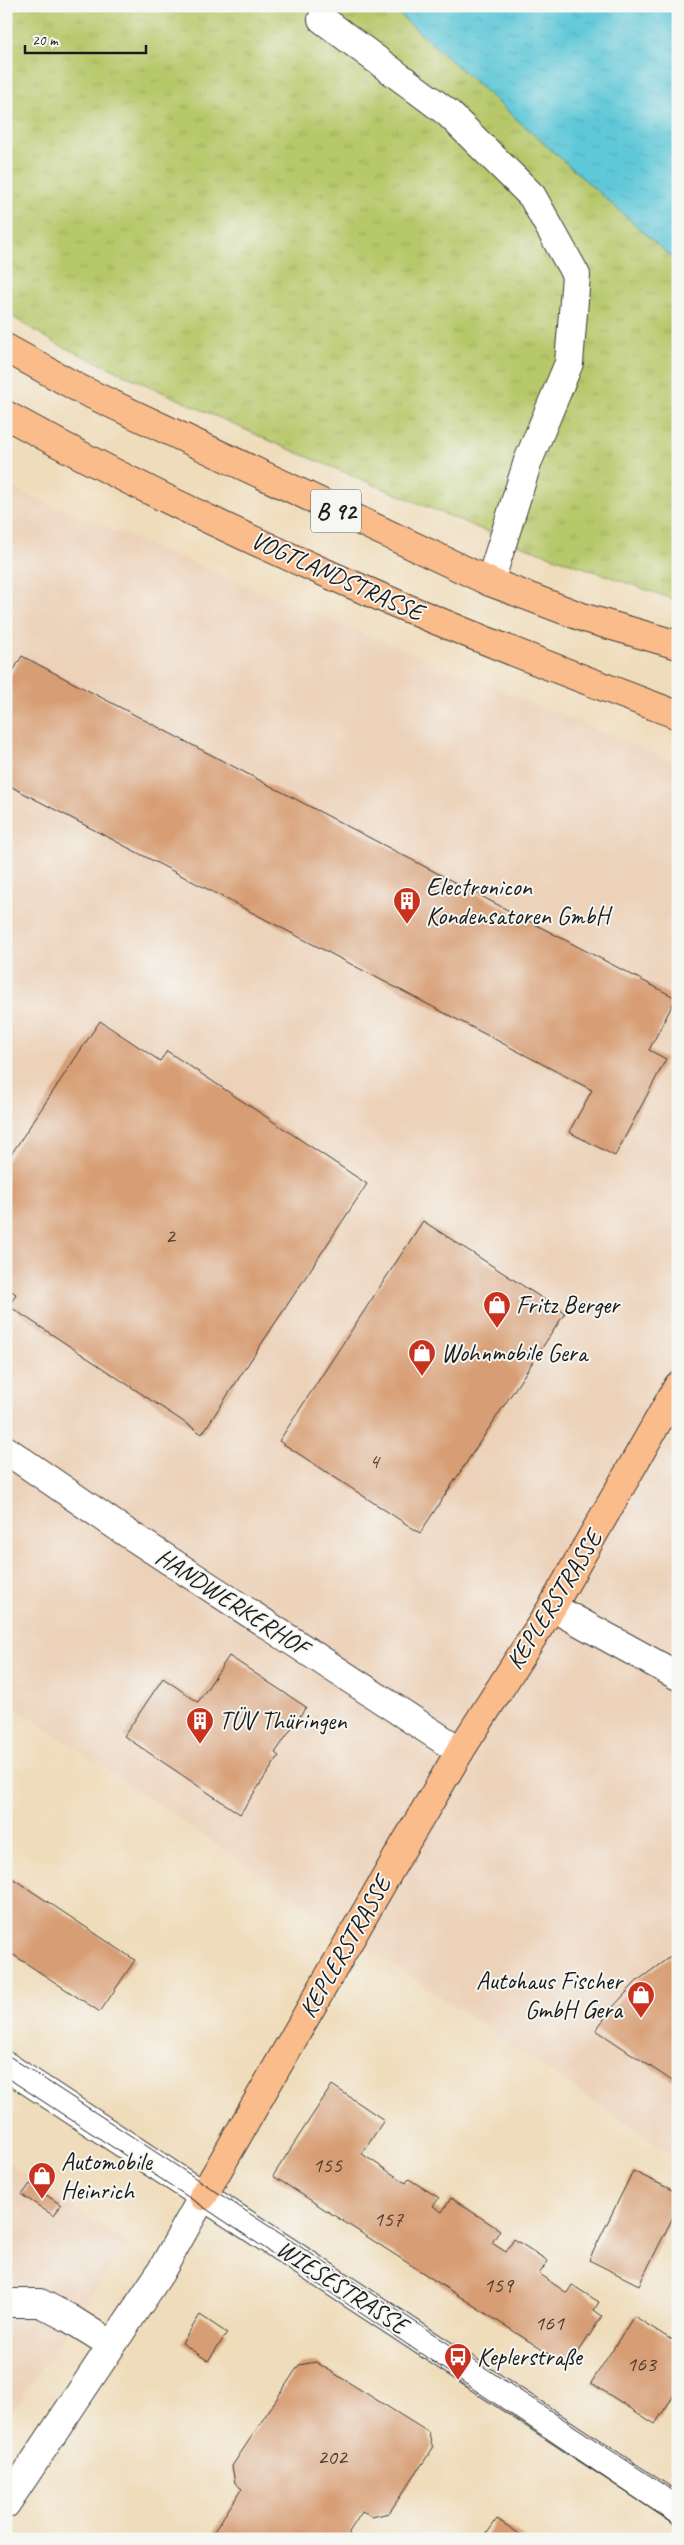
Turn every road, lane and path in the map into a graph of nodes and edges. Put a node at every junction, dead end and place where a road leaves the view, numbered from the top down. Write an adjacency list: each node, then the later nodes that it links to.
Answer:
1 (322, 18): 4 (street)
2 (6, 348): 4 (main road, B 92)
3 (6, 415): 6 (main road, VOGTLANDSTRASSE / B 92)
4 (490, 582): 5 (main road, B 92)
5 (678, 645)
6 (678, 716)
7 (678, 1386): 9 (main road, KEPLERSTRASSE)
8 (6, 1450): 11 (street, HANDWERKERHOF)
9 (552, 1607): 10 (street); 11 (main road, KEPLERSTRASSE)
10 (678, 1676)
11 (460, 1751): 13 (main road, KEPLERSTRASSE)
12 (6, 2066): 13 (street, WIESESTRASSE)
13 (203, 2196): 15 (street, KEPLERSTRASSE); 17 (street, WIESESTRASSE)
14 (6, 2303): 15 (street)
15 (112, 2345): 16 (street, KEPLERSTRASSE)
16 (6, 2504)
17 (678, 2509)

